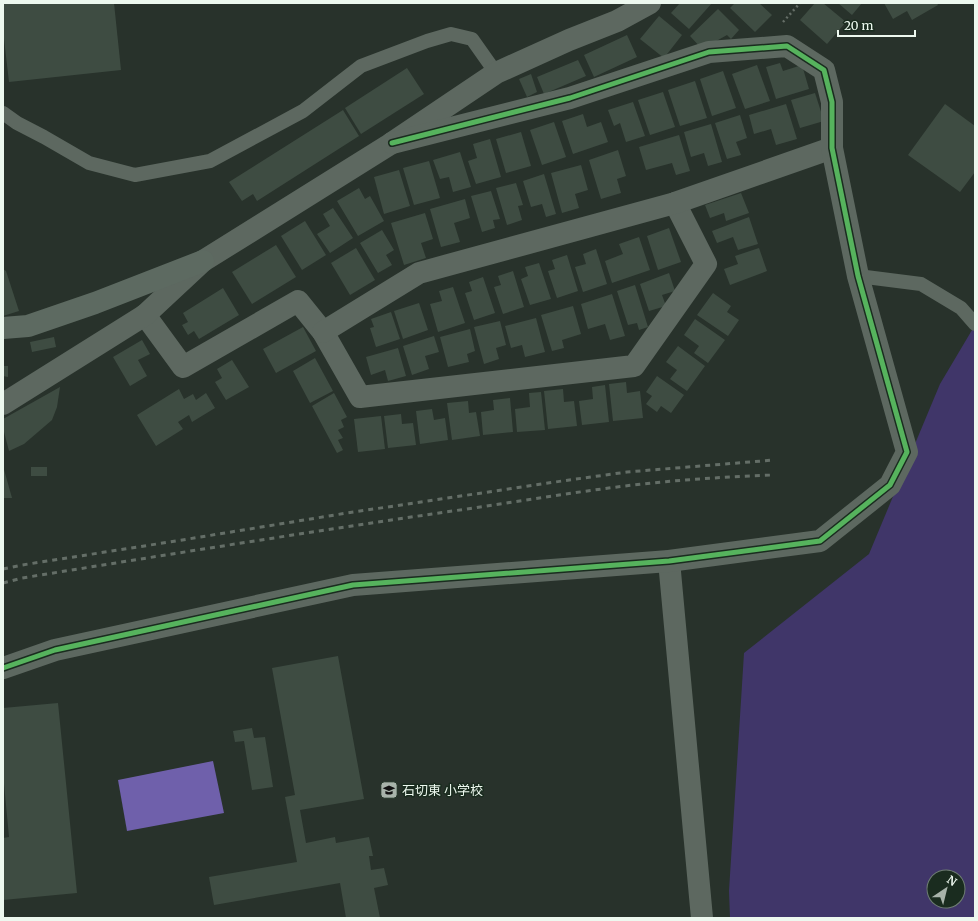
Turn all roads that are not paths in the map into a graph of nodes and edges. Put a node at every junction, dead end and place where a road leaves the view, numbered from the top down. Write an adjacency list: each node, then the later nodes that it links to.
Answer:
1 (650, 3): 2 (street)
2 (496, 73): 3 (lane); 4 (street)
3 (3, 112)
4 (392, 143): 5 (street); 7 (street)
5 (832, 148): 6 (street); 8 (street)
6 (675, 203): 12 (street); 12 (street)
7 (203, 261): 9 (street); 11 (street)
8 (858, 276): 10 (lane); 14 (street)
9 (146, 315): 12 (street); 13 (street)
10 (975, 324)
11 (3, 328)
12 (323, 332)
13 (3, 404)
14 (669, 561): 15 (street); 16 (street)
15 (3, 668)
16 (702, 918)

